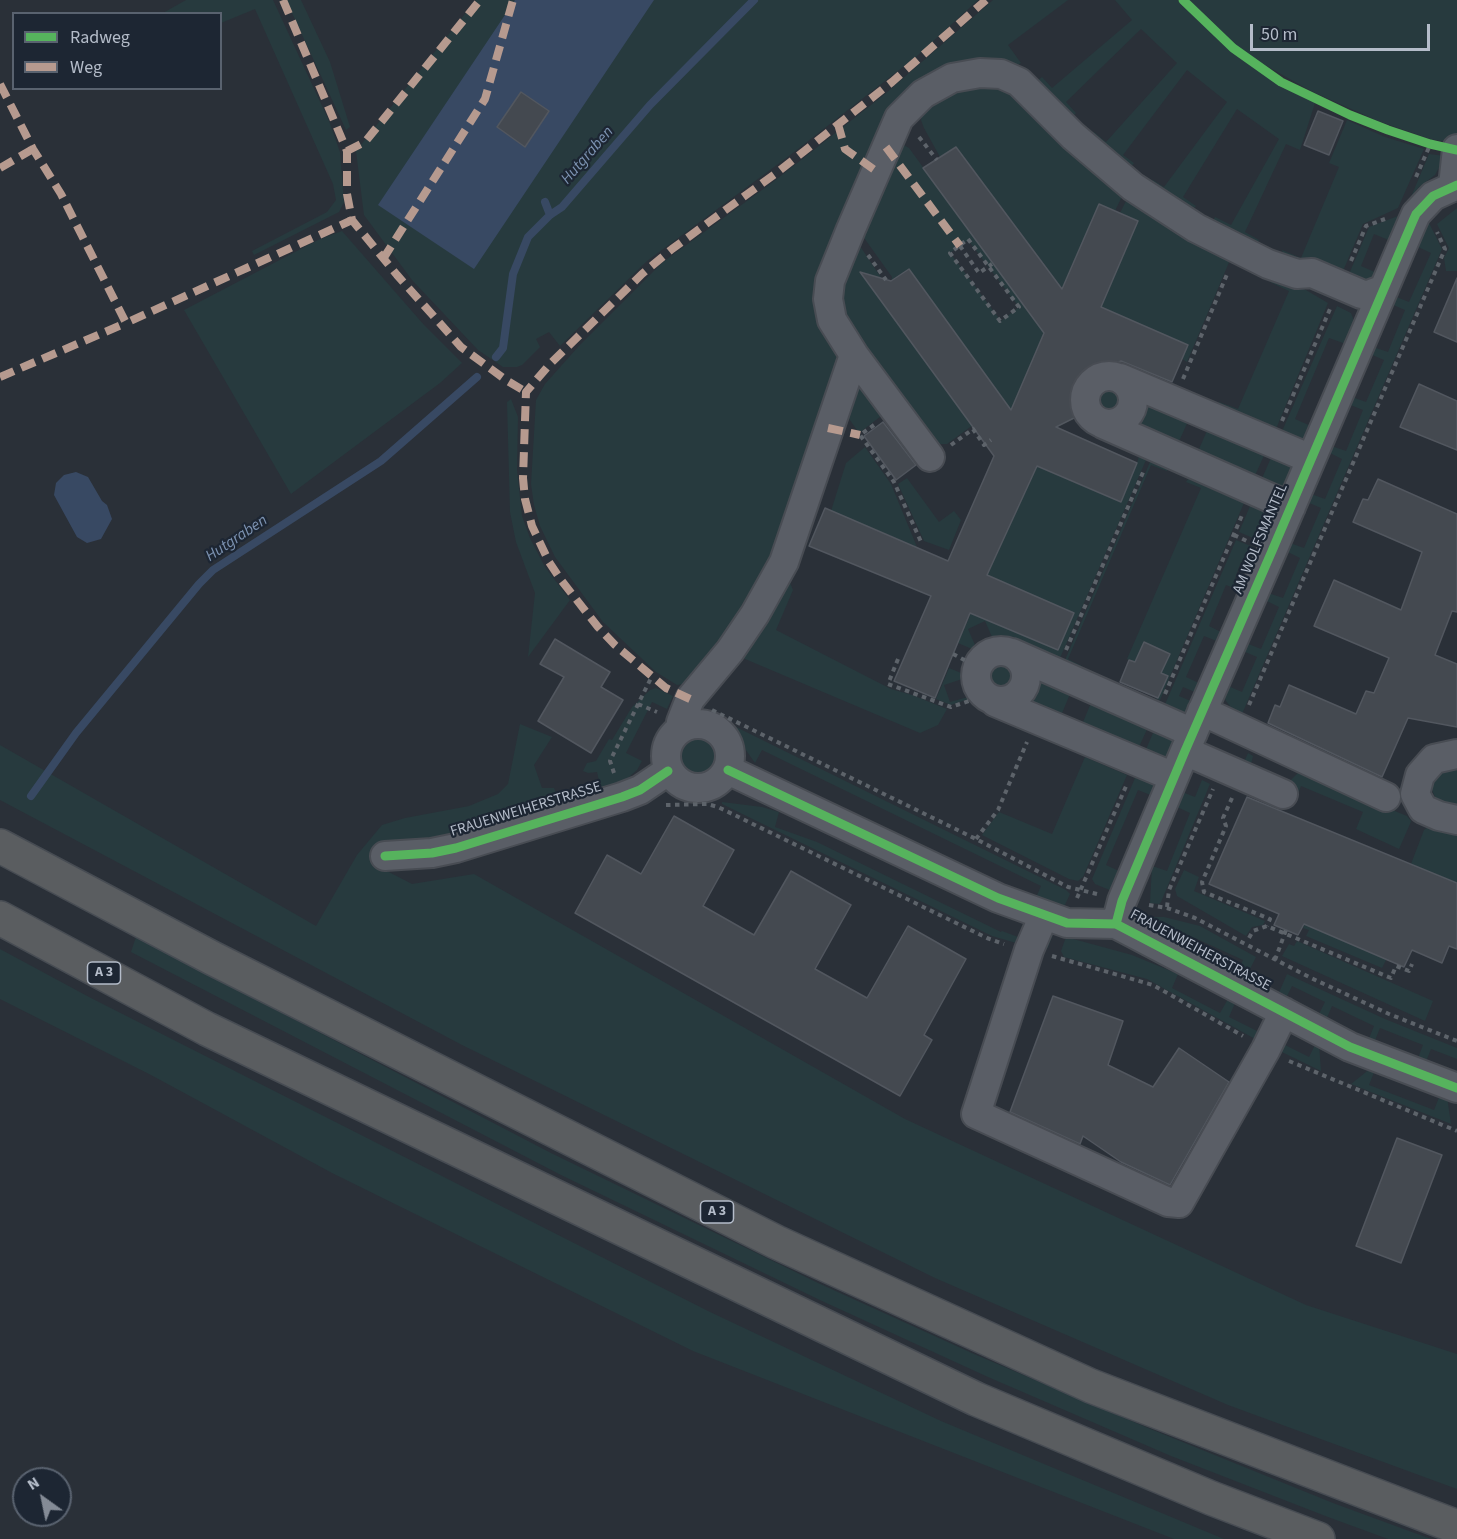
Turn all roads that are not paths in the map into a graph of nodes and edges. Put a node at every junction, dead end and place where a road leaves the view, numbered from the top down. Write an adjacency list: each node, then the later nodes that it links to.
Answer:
1 (1457, 149): 2 (street)
2 (1455, 185): 4 (street, AM WOLFSMANTEL)
3 (1297, 274): 4 (street); 5 (street); 6 (street)
4 (1384, 289): 5 (street, AM WOLFSMANTEL)
5 (1368, 326): 10 (street, AM WOLFSMANTEL)
6 (854, 355): 9 (street); 14 (street)
7 (1120, 378): 8 (street); 8 (street); 10 (street)
8 (1103, 424): 11 (street)
9 (930, 457)
10 (1311, 459): 11 (street, AM WOLFSMANTEL)
11 (1291, 507): 15 (street, AM WOLFSMANTEL)
12 (1012, 653): 13 (street); 13 (street); 15 (street)
13 (995, 702): 15 (street)
14 (682, 727): 17 (street); 18 (street)
15 (1188, 743): 19 (street); 20 (street); 24 (street, AM WOLFSMANTEL)
16 (1457, 754): 20 (street)
17 (728, 770): 18 (street); 25 (street, FRAUENWEIHERSTRASSE)
18 (668, 771): 23 (street, FRAUENWEIHERSTRASSE)
19 (1282, 794)
20 (1402, 803): 21 (street)
21 (1457, 820)
22 (0, 846): 29 (highway, A 3)
23 (385, 856)
24 (1119, 913): 25 (street, FRAUENWEIHERSTRASSE); 27 (street, FRAUENWEIHERSTRASSE)
25 (1044, 915): 27 (street)
26 (0, 918): 30 (highway, A 3)
27 (1284, 1012): 28 (street, FRAUENWEIHERSTRASSE)
28 (1457, 1088)
29 (1457, 1527)
30 (1318, 1539)

